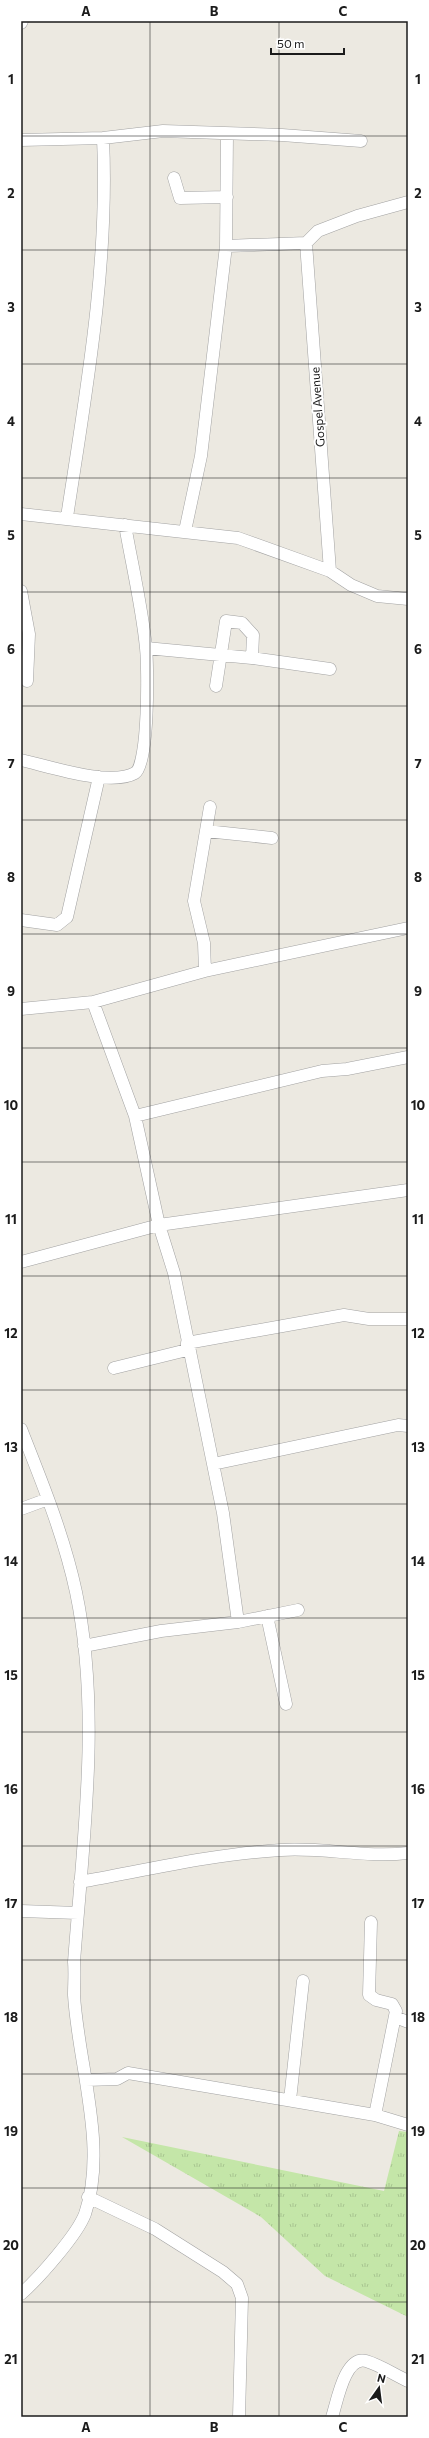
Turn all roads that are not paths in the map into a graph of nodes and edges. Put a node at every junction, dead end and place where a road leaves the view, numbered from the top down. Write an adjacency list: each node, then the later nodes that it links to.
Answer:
1 (227, 134): 2 (street); 4 (street); 6 (street)
2 (103, 138): 3 (street); 11 (street)
3 (21, 140)
4 (361, 141)
5 (174, 178): 6 (street)
6 (227, 197): 9 (street)
7 (408, 202): 8 (street)
8 (306, 243): 9 (street); 14 (street, Gospel Avenue)
9 (226, 246): 13 (street)
10 (21, 514): 11 (street)
11 (67, 518): 12 (street)
12 (124, 525): 13 (street); 17 (street)
13 (185, 531): 14 (street)
14 (330, 571): 16 (street)
15 (21, 591): 21 (street)
16 (408, 599)
17 (146, 648): 18 (street); 24 (street)
18 (220, 655): 19 (street); 19 (street); 22 (street)
19 (252, 658): 20 (street)
20 (330, 669)
21 (27, 681)
22 (216, 686)
23 (21, 760): 24 (street)
24 (99, 777): 28 (street)
25 (210, 808): 26 (street)
26 (206, 832): 27 (street); 30 (street)
27 (272, 838)
28 (21, 920)
29 (408, 928): 30 (street)
30 (205, 971): 31 (street)
31 (93, 1002): 32 (street); 34 (street)
32 (21, 1009)
33 (408, 1057): 34 (street)
34 (135, 1116): 36 (street)
35 (408, 1190): 36 (street)
36 (159, 1225): 37 (street); 39 (street)
37 (21, 1262)
38 (408, 1319): 39 (street)
39 (187, 1343): 40 (street); 43 (street)
40 (114, 1368)
41 (408, 1426): 43 (street)
42 (21, 1429): 44 (street)
43 (214, 1464): 48 (street)
44 (48, 1499): 45 (street); 49 (street)
45 (21, 1509)
46 (298, 1610): 47 (street)
47 (267, 1616): 48 (street); 50 (street)
48 (238, 1622): 49 (street)
49 (84, 1646): 52 (street)
50 (286, 1704)
51 (408, 1853): 52 (street)
52 (80, 1882): 54 (street)
53 (21, 1911): 54 (street)
54 (78, 1912): 59 (street)
55 (371, 1922): 57 (street)
56 (303, 1981): 60 (street)
57 (395, 2017): 58 (street); 61 (street)
58 (408, 2022)
59 (86, 2080): 60 (street); 63 (street)
60 (290, 2100): 61 (street)
61 (375, 2115): 62 (street)
62 (408, 2125)
63 (88, 2197): 64 (street); 66 (street)
64 (21, 2294)
65 (408, 2381): 67 (street)
66 (239, 2417)
67 (332, 2417)

